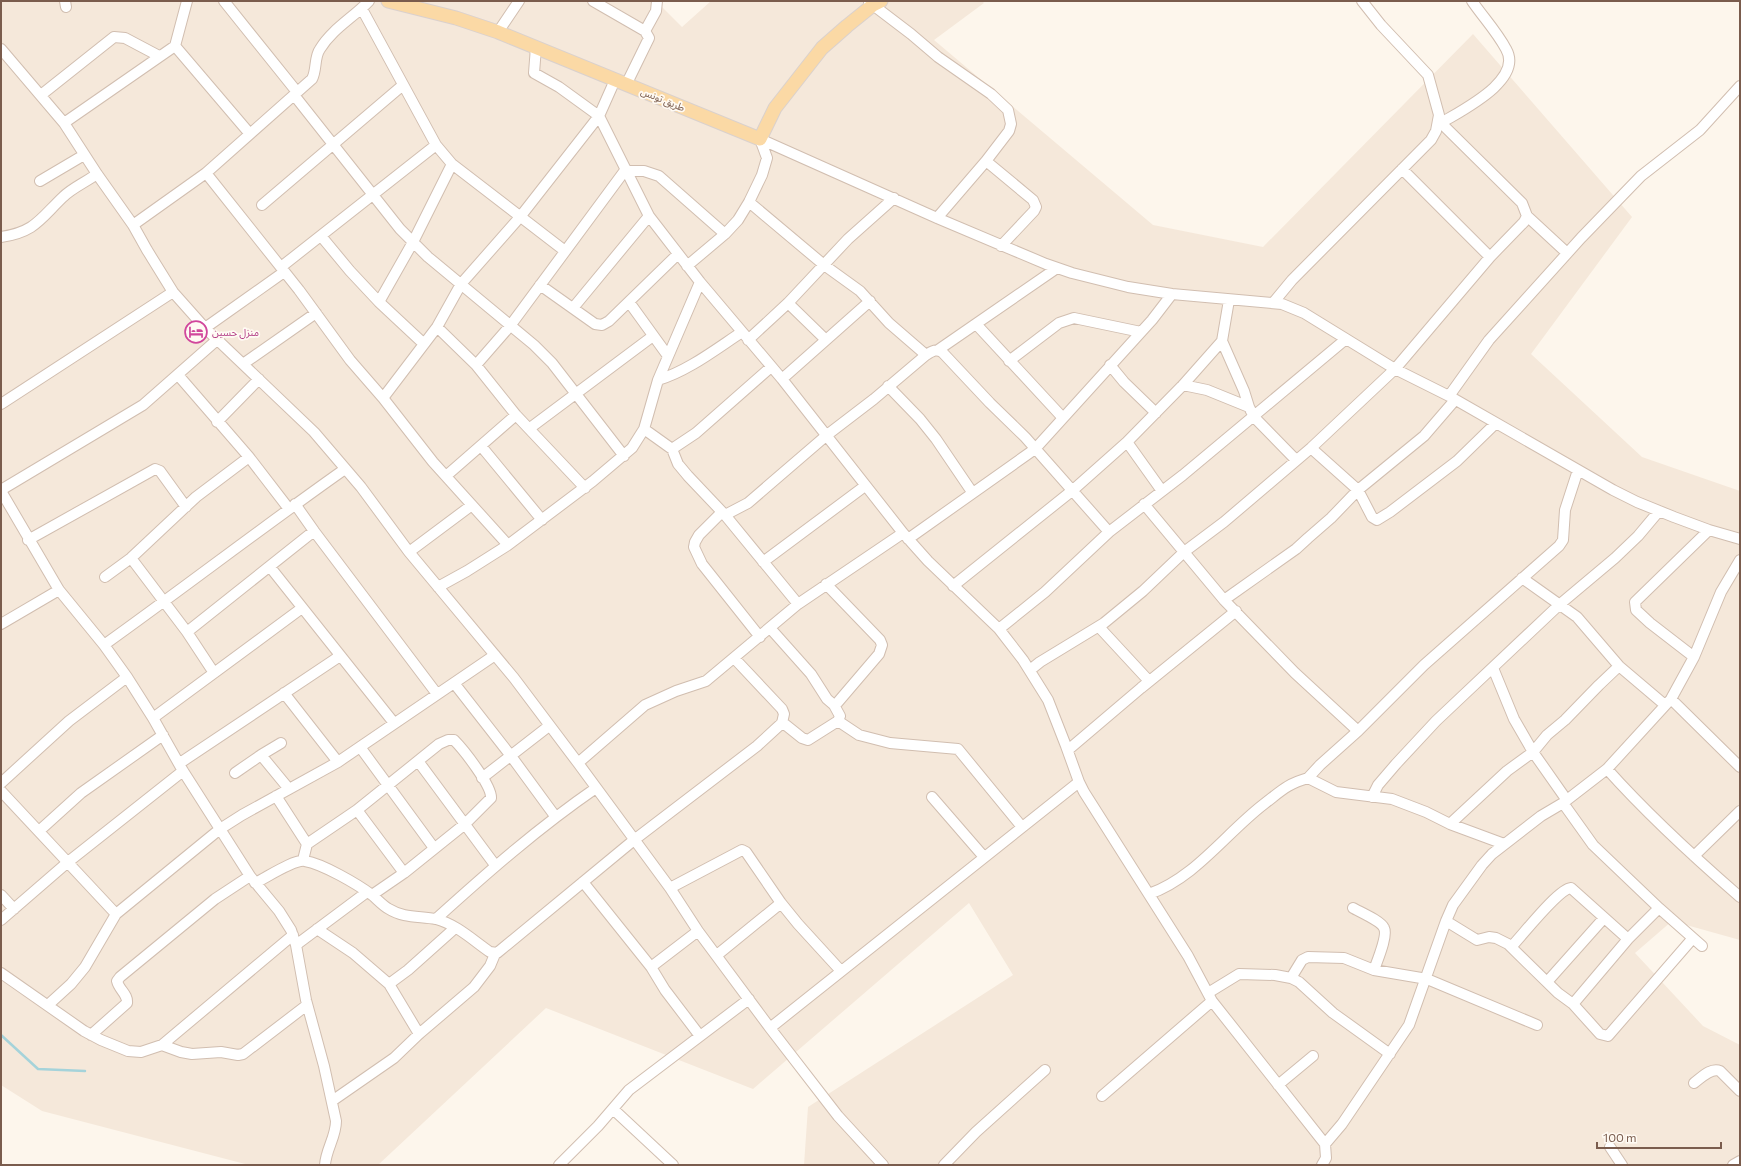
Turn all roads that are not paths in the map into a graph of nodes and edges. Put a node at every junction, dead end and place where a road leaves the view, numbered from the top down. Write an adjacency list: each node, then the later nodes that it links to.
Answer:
1 (187, 1): 15 (street)
2 (224, 1): 22 (street)
3 (369, 1): 12 (street)
4 (388, 1): 11 (main road, طريق تونس)
5 (594, 1): 13 (street)
6 (657, 1): 13 (street)
7 (1362, 1): 25 (street)
8 (1472, 1): 25 (street)
9 (517, 2): 14 (street)
10 (874, 2): 28 (main road); 32 (street)
11 (408, 3): 14 (main road, طريق تونس)
12 (362, 9): 20 (street); 22 (street)
13 (645, 31): 19 (street)
14 (498, 32): 16 (main road, طريق تونس)
15 (175, 46): 18 (street); 27 (street)
16 (536, 47): 19 (main road, طريق تونس); 24 (street)
17 (1, 49): 23 (street)
18 (159, 56): 23 (street); 26 (street)
19 (620, 82): 24 (street); 28 (main road, طريق تونس)
20 (403, 85): 29 (street); 30 (street)
21 (1740, 86): 54 (street)
22 (296, 93): 27 (street); 29 (street)
23 (41, 95): 26 (street)
24 (599, 116): 35 (street); 45 (street)
25 (1440, 122): 34 (street); 44 (street)
26 (64, 123): 31 (street)
27 (250, 134): 36 (street)
28 (760, 140): 40 (street); 41 (street)
29 (333, 143): 39 (street); 42 (street)
30 (436, 145): 33 (street); 39 (street)
31 (84, 156): 37 (street); 38 (street)
32 (986, 161): 46 (street); 52 (street)
33 (452, 164): 45 (street); 51 (street)
34 (1402, 169): 56 (street); 71 (street)
35 (627, 170): 43 (street); 48 (street); 53 (street)
36 (206, 173): 47 (street); 60 (street)
37 (97, 174): 47 (street); 50 (street)
38 (40, 181)
39 (373, 194): 49 (street); 51 (street)
40 (894, 198): 46 (street); 57 (street)
41 (749, 202): 48 (street); 57 (street)
42 (262, 205)
43 (649, 216): 55 (street); 72 (street)
44 (1527, 216): 54 (street); 56 (street)
45 (520, 217): 53 (street); 62 (street)
46 (937, 218): 52 (street)
47 (133, 224): 64 (street)
48 (725, 234): 58 (street)
49 (321, 236): 60 (street); 68 (street)
50 (1, 237)
51 (413, 242): 62 (street); 68 (street)
52 (1001, 246): 59 (street)
53 (565, 251): 63 (street)
54 (1567, 253): 103 (street)
55 (678, 254): 58 (street); 69 (street)
56 (1490, 257): 94 (street)
57 (824, 265): 67 (street); 70 (street)
58 (687, 266): 61 (street)
59 (1057, 268): 65 (street); 74 (street)
60 (283, 270): 73 (street); 77 (street)
61 (700, 282): 80 (street); 88 (street)
62 (461, 284): 75 (street); 76 (street)
63 (540, 286): 72 (street); 75 (street)
64 (173, 292): 77 (street); 104 (street)
65 (1172, 294): 66 (street); 78 (street)
66 (1229, 300): 71 (street); 84 (street)
67 (870, 301): 83 (street); 87 (street)
68 (379, 302): 85 (street)
69 (629, 302): 72 (street); 79 (street)
70 (788, 303): 80 (street); 83 (street)
71 (1273, 303): 82 (street)
72 (573, 308)
73 (316, 313): 90 (street); 102 (street)
74 (976, 324): 86 (street); 89 (street)
75 (510, 326): 91 (street); 101 (street)
76 (437, 327): 85 (street); 91 (street)
77 (205, 328): 81 (street)
78 (1141, 332): 89 (street); 92 (street)
79 (653, 336): 88 (street); 101 (street)
80 (745, 336): 93 (street); 98 (street)
81 (218, 339): 90 (street); 95 (street)
82 (1346, 339): 94 (street); 108 (street)
83 (826, 340): 97 (street)
84 (1222, 341): 99 (street); 105 (street)
85 (424, 344): 102 (street)
86 (938, 350): 87 (street); 119 (street)
87 (926, 355): 100 (street)
88 (668, 356): 98 (street)
89 (1010, 361): 109 (street)
90 (244, 364): 96 (street)
91 (476, 365): 107 (street)
92 (1110, 365): 106 (street); 109 (street)
93 (771, 367): 97 (street); 118 (street)
94 (1395, 369): 103 (street); 117 (street)
95 (178, 375): 110 (street); 130 (street)
96 (259, 379): 110 (street); 123 (street)
97 (782, 379): 114 (street)
98 (658, 380): 113 (street)
99 (1183, 385): 105 (street); 106 (street)
100 (888, 386): 114 (street); 132 (street)
101 (575, 394): 112 (street); 120 (street)
102 (383, 398): 125 (street)
103 (1452, 398): 111 (street); 129 (street)
104 (1, 404)
105 (1249, 407): 108 (street)
106 (1156, 413): 115 (street)
107 (516, 415): 112 (street); 116 (street)
108 (1254, 417): 122 (street); 131 (street)
109 (1063, 418): 119 (street)
110 (217, 422): 121 (street)
111 (1495, 424): 124 (street); 129 (street)
112 (530, 428): 127 (street)
113 (644, 429): 118 (street); 120 (street)
114 (826, 435): 126 (street); 138 (street)
115 (1127, 442): 128 (street); 131 (street)
116 (481, 446): 125 (street); 139 (street)
117 (1311, 448): 122 (street); 129 (street)
118 (672, 449): 138 (street)
119 (1035, 449): 128 (street); 132 (street)
120 (624, 456): 127 (street)
121 (249, 457): 135 (street); 136 (street)
122 (1296, 460): 148 (street)
123 (345, 469): 135 (street); 147 (street)
124 (1578, 470): 137 (street); 154 (street)
125 (446, 476): 134 (street)
126 (865, 486): 143 (street); 151 (street)
127 (584, 488): 139 (street)
128 (1073, 490): 142 (street); 156 (street)
129 (1358, 490): 159 (street)
130 (1, 491): 145 (street)
131 (1162, 491): 133 (street)
132 (972, 492): 143 (street)
133 (1144, 504): 142 (street); 148 (street)
134 (472, 505): 146 (street); 147 (street)
135 (292, 506): 141 (street); 160 (street)
136 (186, 507): 145 (street); 149 (street)
137 (1659, 511): 140 (street); 162 (street)
138 (724, 513): 151 (street); 170 (street)
139 (542, 520): 146 (street)
140 (1709, 530): 144 (street); 174 (street)
141 (314, 531): 152 (street); 184 (street)
142 (1109, 532): 168 (street)
143 (905, 536): 155 (street); 156 (street)
144 (1740, 539)
145 (28, 540): 158 (street)
146 (508, 545): 157 (street)
147 (409, 552): 157 (street)
148 (1184, 552): 159 (street); 166 (street)
149 (130, 558): 153 (street); 160 (street)
150 (1740, 560): 174 (street)
151 (763, 562): 161 (street)
152 (270, 567): 163 (street); 169 (street)
153 (105, 577)
154 (1522, 578): 162 (street); 192 (street)
155 (826, 584): 161 (street); 186 (street)
156 (953, 586): 168 (street)
157 (438, 587): 172 (street)
158 (59, 590): 165 (street); 171 (street)
159 (1224, 600): 164 (street)
160 (164, 602): 169 (street); 171 (street)
161 (798, 604): 167 (street)
162 (1559, 605): 176 (street); 177 (street)
163 (302, 608): 173 (street); 179 (street)
164 (1236, 611): 181 (street); 192 (street)
165 (1, 624)
166 (1099, 627): 178 (street); 181 (street)
167 (770, 628): 170 (street); 186 (street)
168 (999, 629): 178 (street)
169 (187, 632): 179 (street)
170 (760, 637): 175 (street)
171 (104, 645): 180 (street)
172 (495, 655): 182 (street); 191 (street)
173 (340, 656): 183 (street); 190 (street)
174 (1694, 657): 185 (street)
175 (734, 658): 189 (street); 202 (street)
176 (1619, 666): 185 (street); 197 (street)
177 (1493, 668): 197 (street); 217 (street)
178 (1030, 670): 196 (street)
179 (214, 673): 187 (street)
180 (127, 676): 187 (street); 210 (street)
181 (1150, 681): 196 (street)
182 (454, 683): 184 (street); 199 (street)
183 (284, 693): 201 (street); 203 (street)
184 (436, 694): 190 (street)
185 (1668, 702): 204 (street); 205 (street)
186 (834, 705): 188 (street)
187 (154, 718): 193 (street)
188 (838, 721): 189 (street); 224 (street)
189 (782, 722): 227 (street)
190 (394, 723): 195 (street)
191 (549, 726): 199 (street); 202 (street)
192 (1358, 731): 208 (street)
193 (164, 735): 203 (street); 226 (street)
194 (281, 743): 198 (street)
195 (360, 746): 201 (street); 211 (street)
196 (1068, 750): 209 (street)
197 (1534, 752): 218 (street); 223 (street)
198 (261, 755): 206 (street); 213 (street)
199 (511, 756): 207 (street); 221 (street)
200 (418, 761): 207 (street); 211 (street); 222 (street)
201 (338, 762): 213 (street)
202 (578, 763): 212 (street)
203 (181, 767): 225 (street); 234 (street)
204 (1740, 768)
205 (1607, 769): 218 (street); 231 (street)
206 (235, 773)
207 (482, 778): 222 (street)
208 (1308, 778): 217 (street); 241 (street)
209 (1079, 782): 224 (street); 241 (street)
210 (1, 783)
211 (388, 786): 219 (street); 230 (street)
212 (596, 788): 221 (street); 227 (street)
213 (289, 789): 215 (street)
214 (1, 791): 226 (street)
215 (276, 796): 225 (street); 228 (street)
216 (932, 797): 232 (street)
217 (1372, 797): 223 (street)
218 (1564, 801): 229 (street); 246 (street)
219 (357, 810): 228 (street); 236 (street)
220 (1740, 811): 231 (street)
221 (555, 816): 235 (street)
222 (465, 824): 230 (street); 235 (street)
223 (1450, 824): 229 (street)
224 (1022, 827): 232 (street)
225 (220, 829): 237 (street); 248 (street)
226 (39, 832): 234 (street)
227 (634, 840): 238 (street); 239 (street)
228 (307, 844): 233 (street)
229 (1504, 844): 252 (street)
230 (434, 848): 236 (street)
231 (1694, 856): 243 (street)
232 (984, 858): 265 (street)
233 (303, 860): 237 (street); 240 (street)
234 (68, 862): 247 (street); 248 (street)
235 (495, 865): 250 (street)
236 (404, 873): 240 (street)
237 (252, 880): 258 (street); 279 (street)
238 (583, 882): 261 (street); 263 (street)
239 (670, 888): 244 (street); 255 (street)
240 (370, 894): 250 (street); 254 (street)
241 (1149, 894): 271 (street)
242 (1, 895): 247 (street)
243 (1740, 898)
244 (781, 903): 262 (street); 265 (street)
245 (1353, 908): 264 (street)
246 (1659, 908): 256 (street); 257 (street)
247 (14, 909): 251 (street)
248 (116, 914): 274 (street)
249 (1604, 918): 257 (street); 260 (street); 269 (street)
250 (436, 919): 253 (street)
251 (1, 920)
252 (1446, 921): 260 (street); 268 (street)
253 (455, 928): 261 (street); 270 (street)
254 (317, 929): 258 (street); 270 (street)
255 (698, 931): 262 (street); 263 (street)
256 (1694, 938): 259 (street); 273 (street)
257 (1628, 939): 273 (street)
258 (295, 940): 275 (street); 281 (street)
259 (1702, 946)
260 (1512, 947): 269 (street)
261 (495, 954): 278 (street)
262 (717, 955): 272 (street)
263 (652, 967): 280 (street)
264 (1374, 970): 267 (street); 268 (street)
265 (841, 971): 277 (street)
266 (1, 973): 274 (street)
267 (1291, 978): 271 (street); 282 (street)
268 (1427, 979): 276 (street); 282 (street)
269 (1548, 982): 273 (street)
270 (389, 984): 278 (street)
271 (1210, 997): 286 (street); 288 (street)
272 (749, 999): 277 (street); 280 (street)
273 (1573, 1004)
274 (48, 1005): 279 (street)
275 (307, 1005): 281 (street); 289 (street)
276 (1537, 1025)
277 (770, 1028): 294 (street)
278 (419, 1034): 289 (street)
279 (91, 1035): 281 (street)
280 (700, 1036): 290 (street)
281 (162, 1045)
282 (1390, 1054): 291 (street)
283 (1313, 1056): 286 (street)
284 (1045, 1070): 298 (street)
285 (1694, 1083): 287 (street)
286 (1278, 1085): 291 (street)
287 (1740, 1091)
288 (1102, 1096)
289 (332, 1101): 295 (street)
290 (614, 1109): 296 (street); 297 (street)
291 (1325, 1144): 299 (street)
292 (1610, 1147): 300 (street)
293 (1740, 1162): 301 (street)
294 (879, 1164)
295 (325, 1165)
296 (559, 1165)
297 (673, 1165)
298 (944, 1165)
299 (1322, 1165)
300 (1622, 1165)
301 (1733, 1165)

